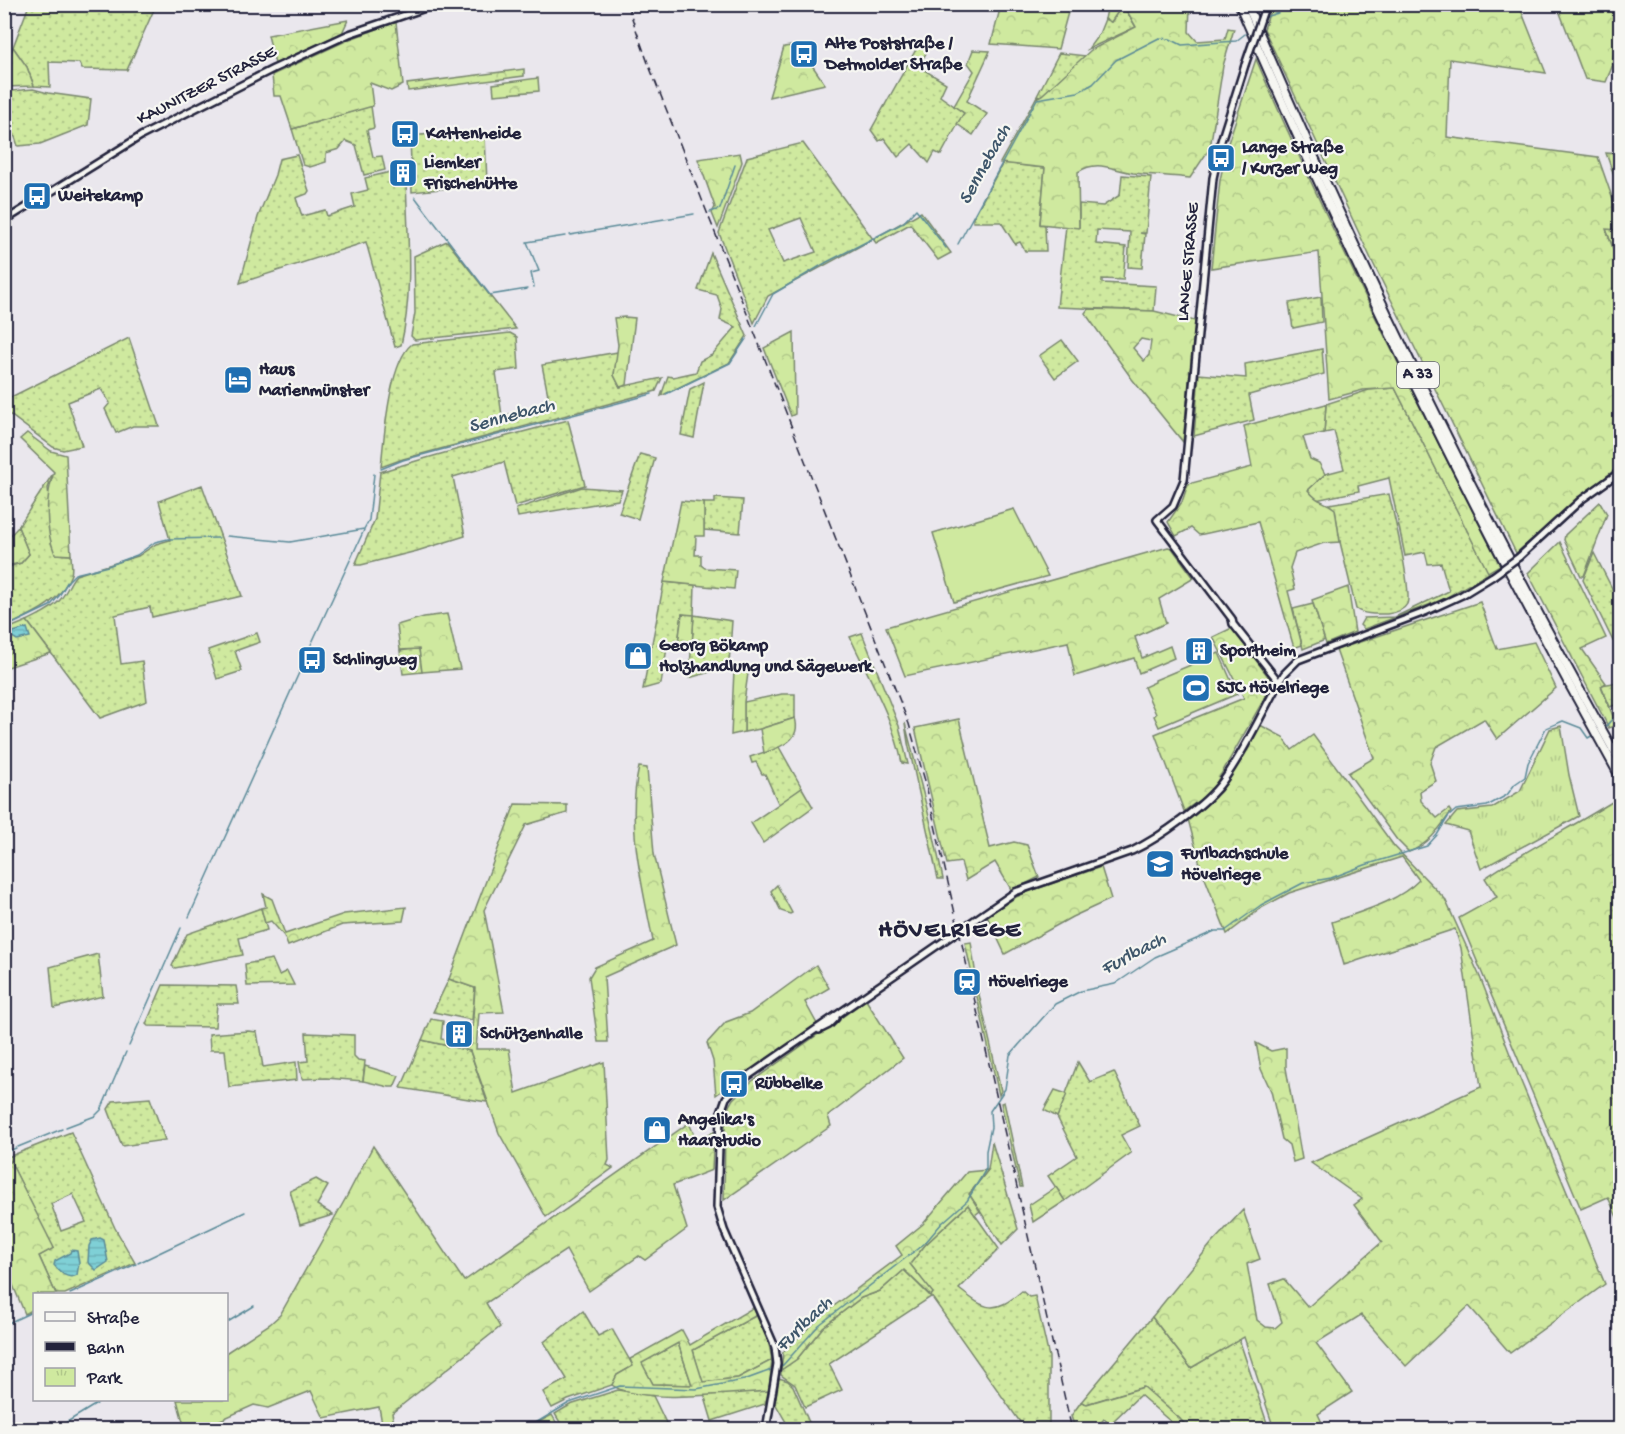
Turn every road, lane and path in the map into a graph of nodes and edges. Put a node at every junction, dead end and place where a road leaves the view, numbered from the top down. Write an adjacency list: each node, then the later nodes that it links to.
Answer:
1 (437, 4): 7 (main road, KAUNITZER STRASSE)
2 (1239, 4): 5 (highway, A 33)
3 (1247, 4): 5 (highway, A 33)
4 (1266, 4): 9 (main road, LANGE STRASSE, bridge)
5 (1252, 26): 6 (highway, A 33, bridge)
6 (1255, 34): 10 (highway, A 33); 10 (highway, A 33)
7 (4, 221)
8 (1620, 472): 9 (main road, bridge)
9 (1279, 682): 12 (main road)
10 (1618, 765): 11 (highway, A 33)
11 (1620, 777)
12 (766, 1430)

